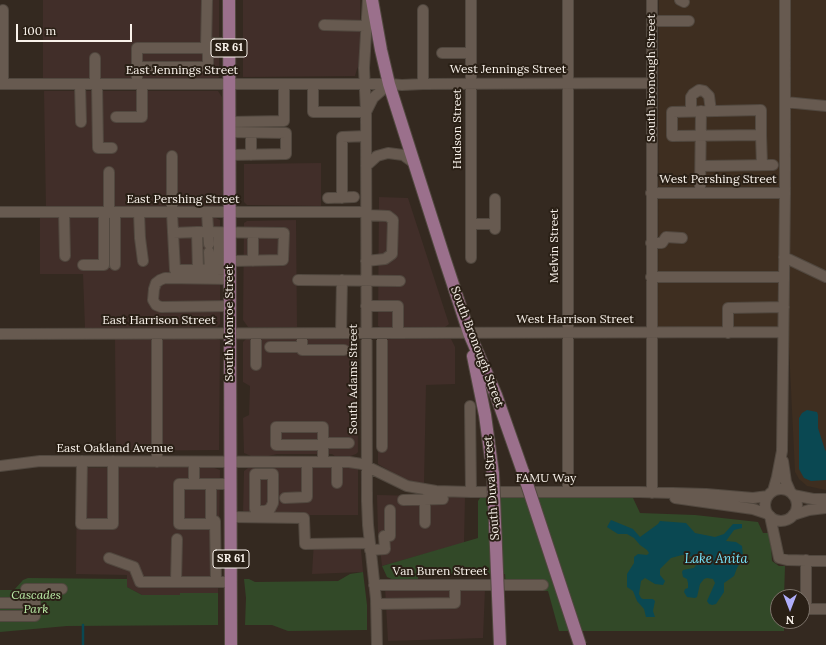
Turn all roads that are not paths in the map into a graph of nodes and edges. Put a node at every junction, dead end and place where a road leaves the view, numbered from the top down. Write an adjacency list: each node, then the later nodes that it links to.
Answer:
1 (207, 0): 17 (street)
2 (229, 0): 16 (main road, South Monroe Street / SR 61)
3 (361, 0): 4 (street)
4 (368, 0): 15 (street, South Adams Street)
5 (372, 0): 32 (main road, South Bronough Street)
6 (472, 0): 19 (street, Hudson Street)
7 (568, 0): 22 (street, Melvin Street)
8 (652, 0): 12 (street, South Bronough Street)
9 (785, 0): 35 (street)
10 (3, 10): 24 (street)
11 (423, 10): 33 (street)
12 (652, 21): 13 (street); 23 (street, South Bronough Street)
13 (689, 21)
14 (324, 25): 15 (street)
15 (366, 26): 31 (street, South Adams Street)
16 (229, 43): 17 (street); 28 (main road, South Monroe Street / SR 61)
17 (206, 46): 21 (street); 21 (street)
18 (442, 53): 19 (street)
19 (471, 54): 34 (street, Hudson Street)
20 (95, 58): 26 (street)
21 (137, 66): 27 (street)
22 (568, 83): 23 (street, West Jennings Street); 34 (street, West Jennings Street); 104 (street, Melvin Street)
23 (652, 83): 56 (street, South Bronough Street)
24 (2, 84): 25 (street, East Jennings Street)
25 (80, 84): 26 (street, East Jennings Street); 40 (street)
26 (96, 84): 27 (street, East Jennings Street); 46 (street)
27 (140, 84): 28 (street, East Jennings Street); 39 (street)
28 (229, 84): 29 (street, East Jennings Street); 41 (main road, South Monroe Street / SR 61)
29 (284, 84): 30 (street, East Jennings Street); 41 (street)
30 (313, 84): 31 (street, East Jennings Street); 38 (street)
31 (364, 84): 32 (street, West Jennings Street); 38 (street, South Adams Street)
32 (390, 84): 33 (street, West Jennings Street); 38 (street); 50 (main road, South Bronough Street)
33 (423, 84): 34 (street, West Jennings Street)
34 (471, 84): 71 (street, Hudson Street)
35 (785, 102): 36 (street); 58 (street)
36 (826, 106)
37 (701, 111): 43 (street); 43 (street); 44 (street)
38 (366, 112): 45 (street, South Adams Street)
39 (116, 117)
40 (81, 122)
41 (229, 127): 42 (street); 47 (main road, South Monroe Street / SR 61)
42 (251, 132): 48 (street); 48 (street)
43 (701, 135): 44 (street); 54 (street)
44 (762, 135): 51 (street)
45 (366, 136): 53 (street, South Adams Street); 61 (street)
46 (112, 148)
47 (229, 155): 48 (street); 69 (main road, South Monroe Street / SR 61)
48 (251, 155)
49 (172, 156): 67 (street)
50 (414, 163): 53 (street); 103 (main road, South Bronough Street)
51 (762, 165): 52 (street); 54 (street)
52 (773, 165)
53 (366, 166): 70 (street, South Adams Street)
54 (701, 166): 57 (street)
55 (109, 172): 65 (street)
56 (652, 193): 57 (street, West Pershing Street); 78 (street, South Bronough Street)
57 (700, 193): 58 (street, West Pershing Street)
58 (785, 193): 80 (street)
59 (354, 197): 61 (street)
60 (328, 198): 61 (street)
61 (342, 198)
62 (495, 199): 71 (street)
63 (0, 212): 64 (street, East Pershing Street)
64 (64, 212): 65 (street, East Pershing Street); 79 (street)
65 (109, 213): 66 (street, East Pershing Street); 85 (street); 86 (street)
66 (139, 213): 67 (street, East Pershing Street); 82 (street)
67 (172, 213): 68 (street, East Pershing Street); 74 (street)
68 (207, 213): 69 (street, East Pershing Street); 73 (street)
69 (229, 213): 70 (street, East Pershing Street); 75 (main road, South Monroe Street / SR 61)
70 (366, 213): 84 (street, South Adams Street); 84 (street, East Pershing Street)
71 (471, 224): 81 (street, Hudson Street)
72 (197, 232): 73 (street); 74 (street); 87 (street)
73 (208, 232): 75 (street); 88 (street)
74 (174, 233): 87 (street)
75 (224, 233): 76 (street); 88 (main road, South Monroe Street / SR 61)
76 (253, 233): 83 (street); 83 (street)
77 (682, 238): 78 (street)
78 (651, 243): 89 (street, South Bronough Street)
79 (65, 256)
80 (784, 257): 90 (street); 91 (street)
81 (471, 258)
82 (143, 261)
83 (253, 261): 88 (street)
84 (366, 261): 94 (street, South Adams Street)
85 (115, 264)
86 (83, 265)
87 (198, 270): 88 (street)
88 (224, 270): 96 (main road, South Monroe Street / SR 61); 96 (street)
89 (651, 277): 90 (street); 105 (street, South Bronough Street)
90 (784, 277): 98 (street)
91 (826, 277)
92 (298, 280): 93 (street)
93 (342, 280): 94 (street); 112 (street)
94 (366, 280): 95 (street); 97 (street, South Adams Street)
95 (400, 281)
96 (230, 306): 109 (main road, South Monroe Street / SR 61)
97 (366, 306): 100 (street, South Adams Street); 102 (street)
98 (784, 307): 99 (street); 106 (street)
99 (783, 332): 106 (street, West Harrison Street); 121 (street)
100 (367, 333): 101 (street, West Harrison Street); 112 (street, East Harrison Street); 118 (street, South Adams Street)
101 (382, 333): 102 (street, West Harrison Street); 118 (street)
102 (398, 333): 103 (street, West Harrison Street)
103 (469, 333): 104 (street, West Harrison Street); 177 (main road, South Duval Street, bridge); 178 (main road, South Bronough Street, bridge)
104 (568, 333): 105 (street, West Harrison Street); 139 (street, Melvin Street)
105 (651, 333): 106 (street, West Harrison Street); 140 (street, South Bronough Street)
106 (728, 333)
107 (0, 334): 108 (street, East Harrison Street)
108 (157, 334): 109 (street, East Harrison Street); 124 (street)
109 (230, 334): 110 (street, East Harrison Street); 126 (main road, South Monroe Street / SR 61)
110 (256, 334): 111 (street, East Harrison Street); 116 (street)
111 (302, 334): 112 (street, East Harrison Street); 114 (street)
112 (342, 334)
113 (270, 347): 114 (street)
114 (302, 347): 115 (street)
115 (344, 350)
116 (256, 365)
117 (470, 406): 138 (street)
118 (367, 438): 132 (street, South Adams Street)
119 (349, 443): 120 (street)
120 (323, 444): 120 (street); 129 (street)
121 (782, 451): 141 (street); 142 (street)
122 (82, 462): 123 (street, East Oakland Avenue); 123 (street); 131 (street, East Oakland Avenue)
123 (113, 462): 124 (street, East Oakland Avenue)
124 (157, 462): 125 (street, East Oakland Avenue)
125 (194, 462): 126 (street, East Oakland Avenue); 135 (street)
126 (231, 462): 127 (street, FAMU Way); 137 (main road, South Monroe Street / SR 61)
127 (265, 462): 128 (street, FAMU Way); 133 (street)
128 (307, 462): 129 (street, FAMU Way); 144 (street)
129 (323, 462): 130 (street, FAMU Way)
130 (337, 462): 132 (street, FAMU Way); 134 (street)
131 (0, 466)
132 (367, 467): 143 (street, FAMU Way); 156 (street, South Adams Street)
133 (269, 474): 133 (street)
134 (337, 483)
135 (194, 484): 136 (street); 153 (street)
136 (211, 484): 137 (street); 153 (street)
137 (231, 484): 152 (main road, South Monroe Street / SR 61)
138 (471, 492): 139 (street, FAMU Way); 143 (street, FAMU Way)
139 (568, 492): 140 (street, FAMU Way)
140 (652, 493): 142 (street, FAMU Way); 150 (street, FAMU Way)
141 (792, 493): 142 (street, FAMU Way); 146 (street, FAMU Way); 151 (street)
142 (770, 494): 150 (street)
143 (438, 496): 145 (street)
144 (285, 498)
145 (425, 499): 147 (street); 154 (street)
146 (826, 499)
147 (403, 500)
148 (826, 508): 151 (street, FAMU Way)
149 (390, 510): 156 (street)
150 (769, 515): 151 (street, FAMU Way); 157 (street)
151 (790, 517): 157 (street)
152 (231, 519): 153 (street); 156 (street); 163 (main road, South Monroe Street / SR 61)
153 (213, 521): 162 (street)
154 (425, 523)
155 (176, 539): 161 (street)
156 (370, 546): 164 (street, South Adams Street)
157 (778, 553): 159 (street)
158 (109, 558): 161 (street)
159 (806, 560): 160 (street); 168 (street)
160 (826, 560)
161 (176, 582): 162 (street)
162 (216, 582): 163 (street)
163 (231, 582): 175 (main road, South Monroe Street / SR 61)
164 (374, 585): 165 (street, Van Buren Street); 171 (street, South Adams Street)
165 (455, 585): 166 (street, Van Buren Street); 171 (street)
166 (543, 585)
167 (62, 589): 170 (street)
168 (805, 589)
169 (0, 603): 170 (street)
170 (35, 603): 174 (street)
171 (376, 604): 176 (street, South Adams Street)
172 (810, 609): 173 (street)
173 (826, 609)
174 (0, 616)
175 (231, 645)
176 (377, 645)
177 (500, 645)
178 (580, 645)

